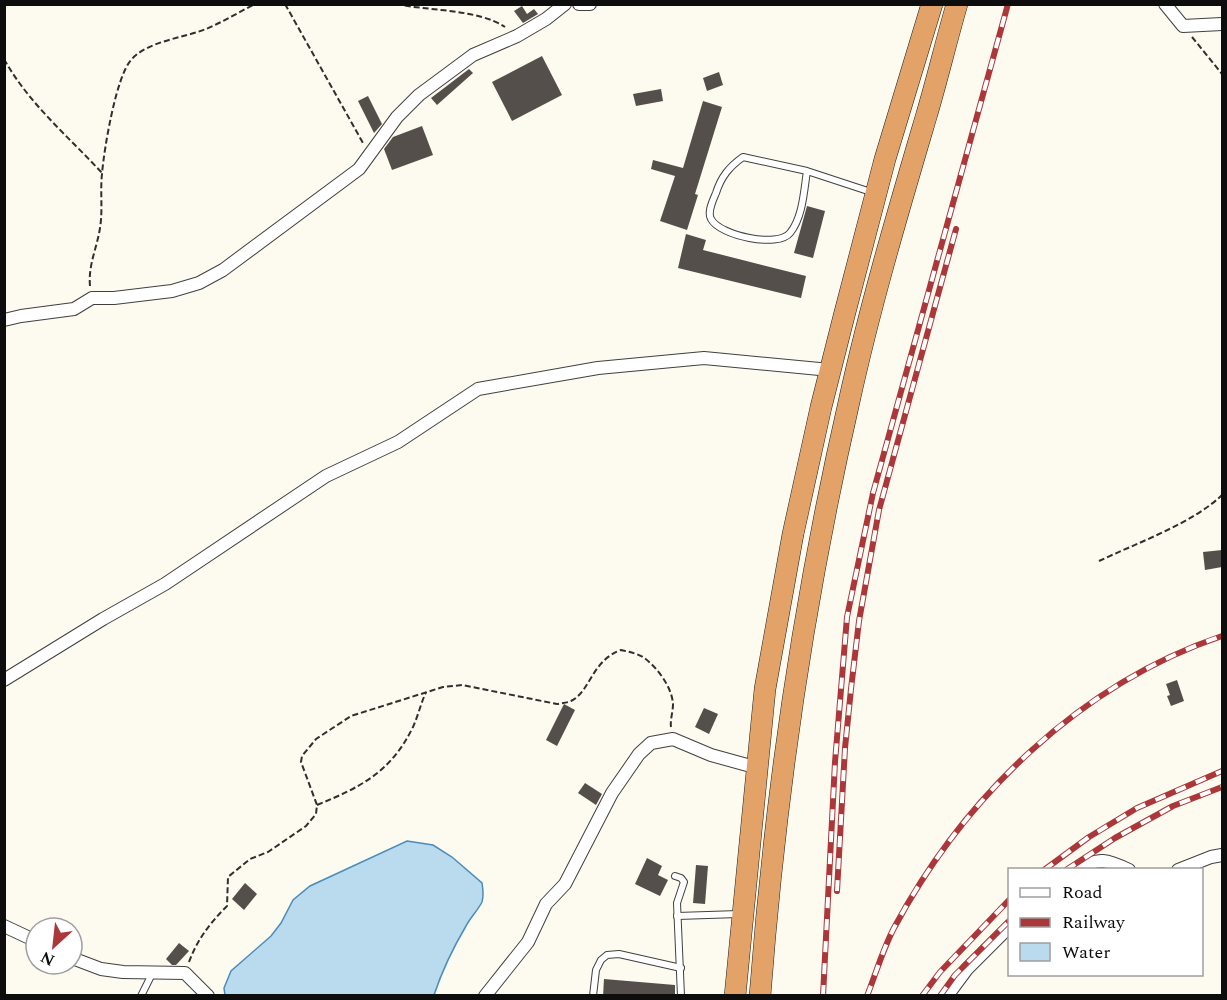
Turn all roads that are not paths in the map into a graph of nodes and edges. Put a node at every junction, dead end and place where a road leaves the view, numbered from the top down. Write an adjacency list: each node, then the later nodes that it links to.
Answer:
1 (565, 4): 10 (street)
2 (579, 4): 3 (street)
3 (590, 4)
4 (932, 4): 9 (highway)
5 (957, 4): 33 (highway)
6 (1165, 4): 7 (street)
7 (1222, 24)
8 (807, 171): 8 (lane); 9 (lane)
9 (877, 194): 11 (highway)
10 (4, 320)
11 (830, 370): 12 (street); 13 (highway)
12 (4, 680)
13 (758, 768): 19 (highway); 29 (street)
14 (1222, 855): 17 (street)
15 (1080, 868): 16 (street)
16 (1125, 868)
17 (1183, 868)
18 (675, 876): 20 (lane)
19 (742, 914): 20 (lane); 32 (highway)
20 (677, 916): 25 (lane)
21 (4, 926): 23 (street)
22 (1008, 928): 34 (street)
23 (24, 935)
24 (84, 963): 26 (street)
25 (681, 968): 30 (lane); 31 (lane)
26 (153, 972): 27 (lane); 28 (street)
27 (141, 996)
28 (208, 996)
29 (485, 996)
30 (593, 996)
31 (681, 996)
32 (735, 996)
33 (760, 996)
34 (947, 996)

